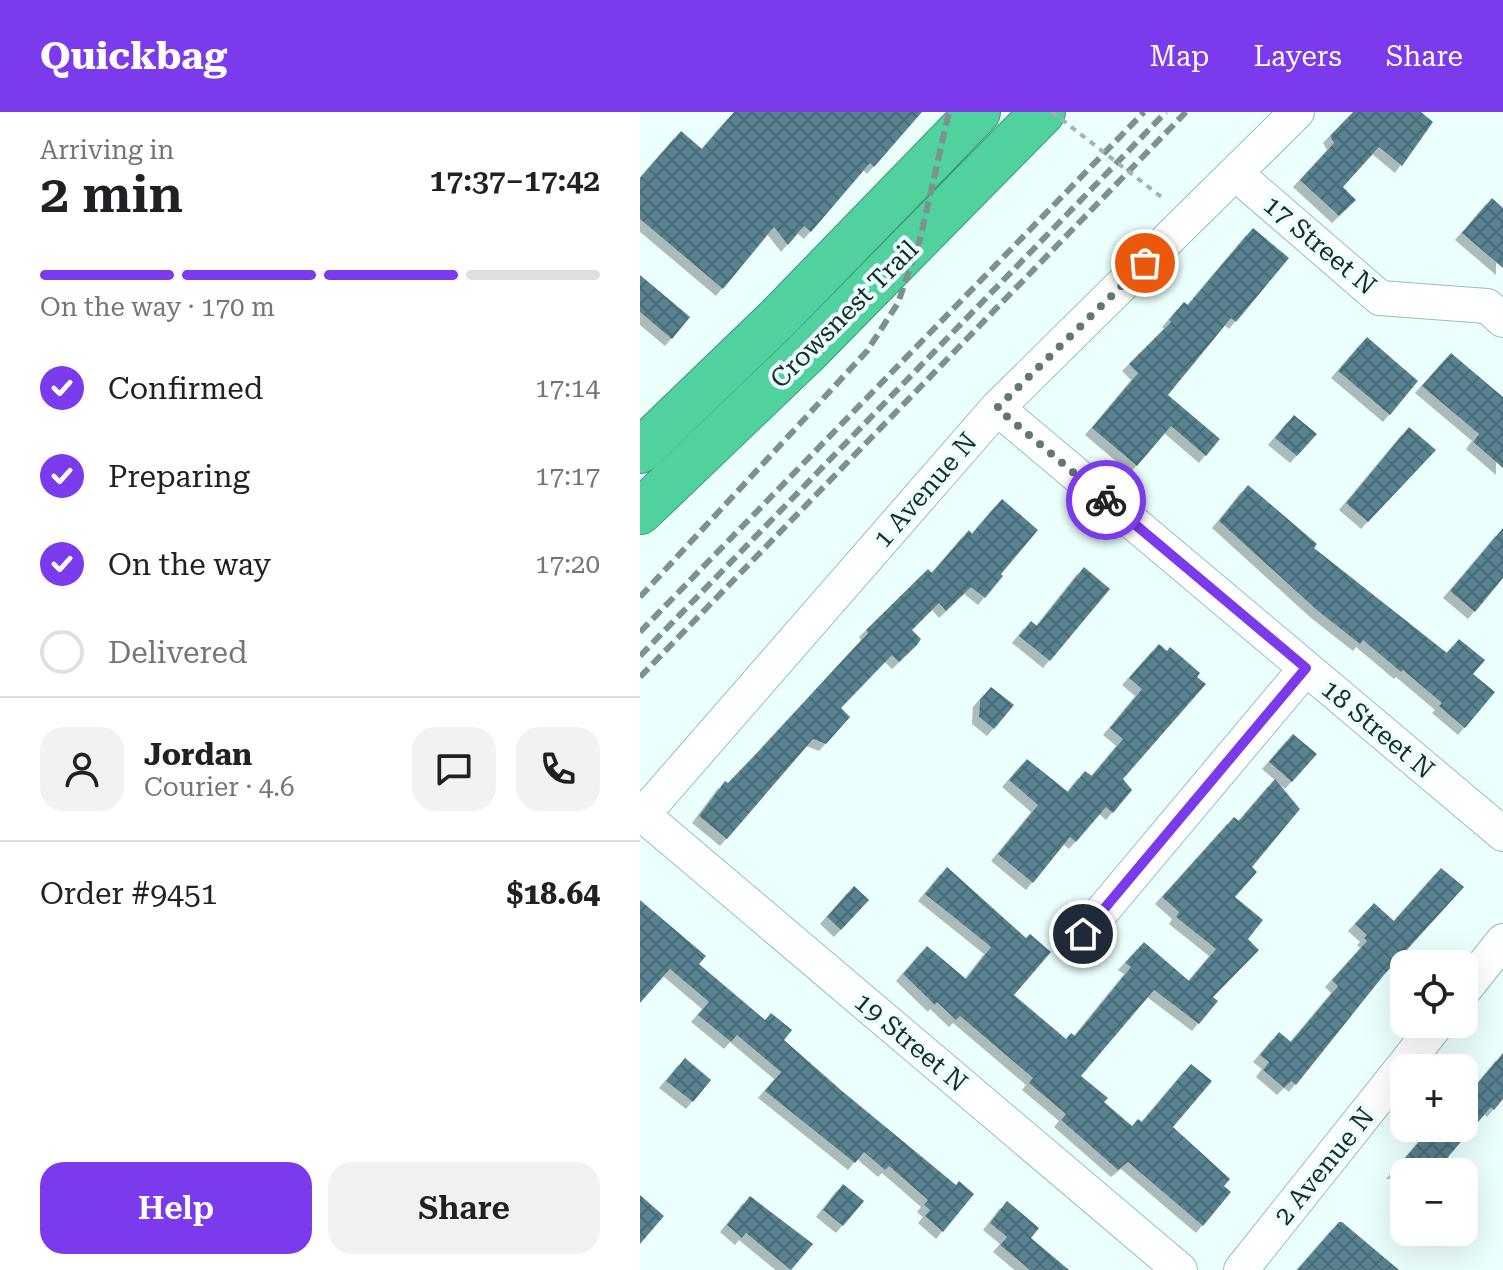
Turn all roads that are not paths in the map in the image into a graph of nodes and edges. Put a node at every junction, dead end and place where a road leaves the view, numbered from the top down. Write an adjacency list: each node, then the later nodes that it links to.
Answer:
1 (978, 112): 5 (highway, Crowsnest Trail)
2 (1043, 112): 7 (highway, Crowsnest Trail)
3 (1297, 112): 4 (street, 1 Avenue N)
4 (1235, 173): 6 (street, 17 Street N); 8 (street, 1 Avenue N)
5 (779, 317): 9 (highway); 10 (highway, Crowsnest Trail)
6 (1503, 320)
7 (805, 354): 11 (highway, Crowsnest Trail); 12 (highway)
8 (997, 408): 13 (street, 18 Street N); 14 (street, 1 Avenue N)
9 (640, 433)
10 (640, 451)
11 (640, 512)
12 (640, 540)
13 (1306, 668): 15 (street, 18 Street N); 16 (street)
14 (642, 816): 20 (street, 19 Street N)
15 (1503, 834)
16 (1083, 934)
17 (1503, 941): 18 (street)
18 (1478, 972)
19 (1426, 1038): 21 (street, 2 Avenue N)
20 (1180, 1270)
21 (1241, 1270)

